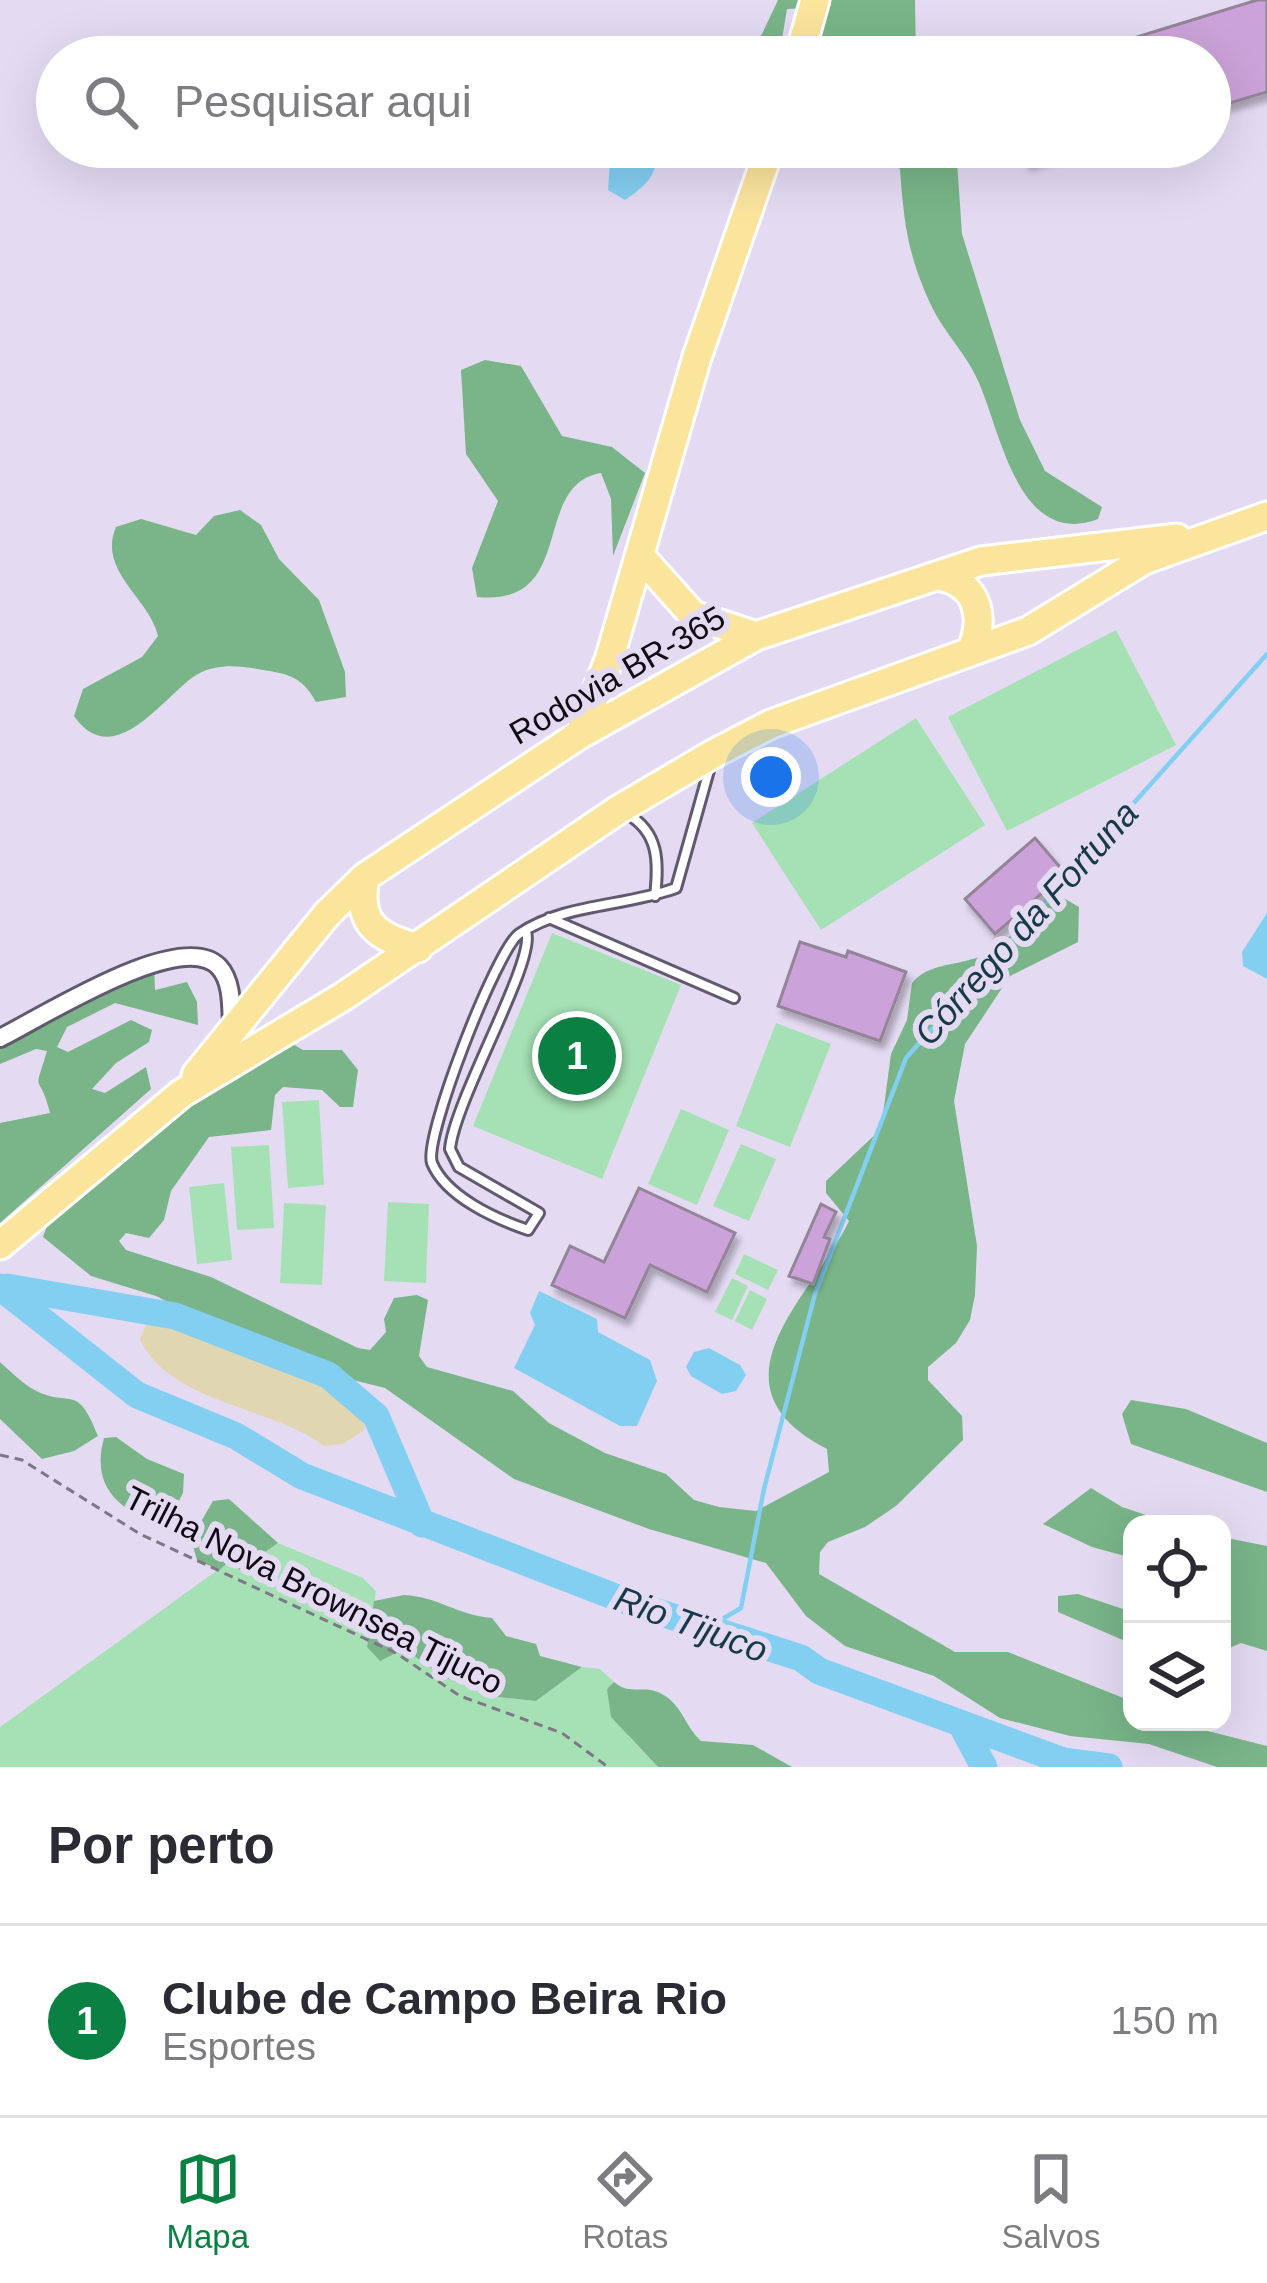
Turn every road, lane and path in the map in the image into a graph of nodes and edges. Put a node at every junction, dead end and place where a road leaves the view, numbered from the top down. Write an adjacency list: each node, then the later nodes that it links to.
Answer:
1 (815, 0): 2 (main road)
2 (805, 36)
3 (763, 168): 6 (main road)
4 (1267, 516): 5 (main road, Rodovia BR-365)
5 (1205, 535): 7 (main road, Rodovia BR-365); 9 (main road, Rodovia BR-365)
6 (641, 557): 8 (main road); 10 (main road)
7 (937, 577): 8 (main road, Rodovia BR-365); 9 (main road)
8 (756, 636): 10 (main road, Rodovia BR-365)
9 (970, 651): 11 (main road, Rodovia BR-365)
10 (579, 735): 13 (main road, Rodovia BR-365)
11 (713, 754): 12 (main road, Rodovia BR-365); 14 (lane)
12 (617, 810): 14 (lane); 17 (main road, Rodovia BR-365)
13 (365, 877): 17 (main road); 19 (main road, Rodovia BR-365)
14 (655, 896): 15 (lane)
15 (548, 918): 16 (lane); 18 (lane)
16 (526, 932): 16 (lane)
17 (418, 948): 21 (main road, Rodovia BR-365)
18 (734, 998)
19 (232, 1030): 20 (street); 21 (main road, Rodovia BR-365)
20 (0, 1038)
21 (182, 1093): 22 (main road, Rodovia BR-365)
22 (0, 1245)
23 (0, 1455): 24 (path, Trilha Nova Brownsea Tijuco)
24 (608, 1767)

